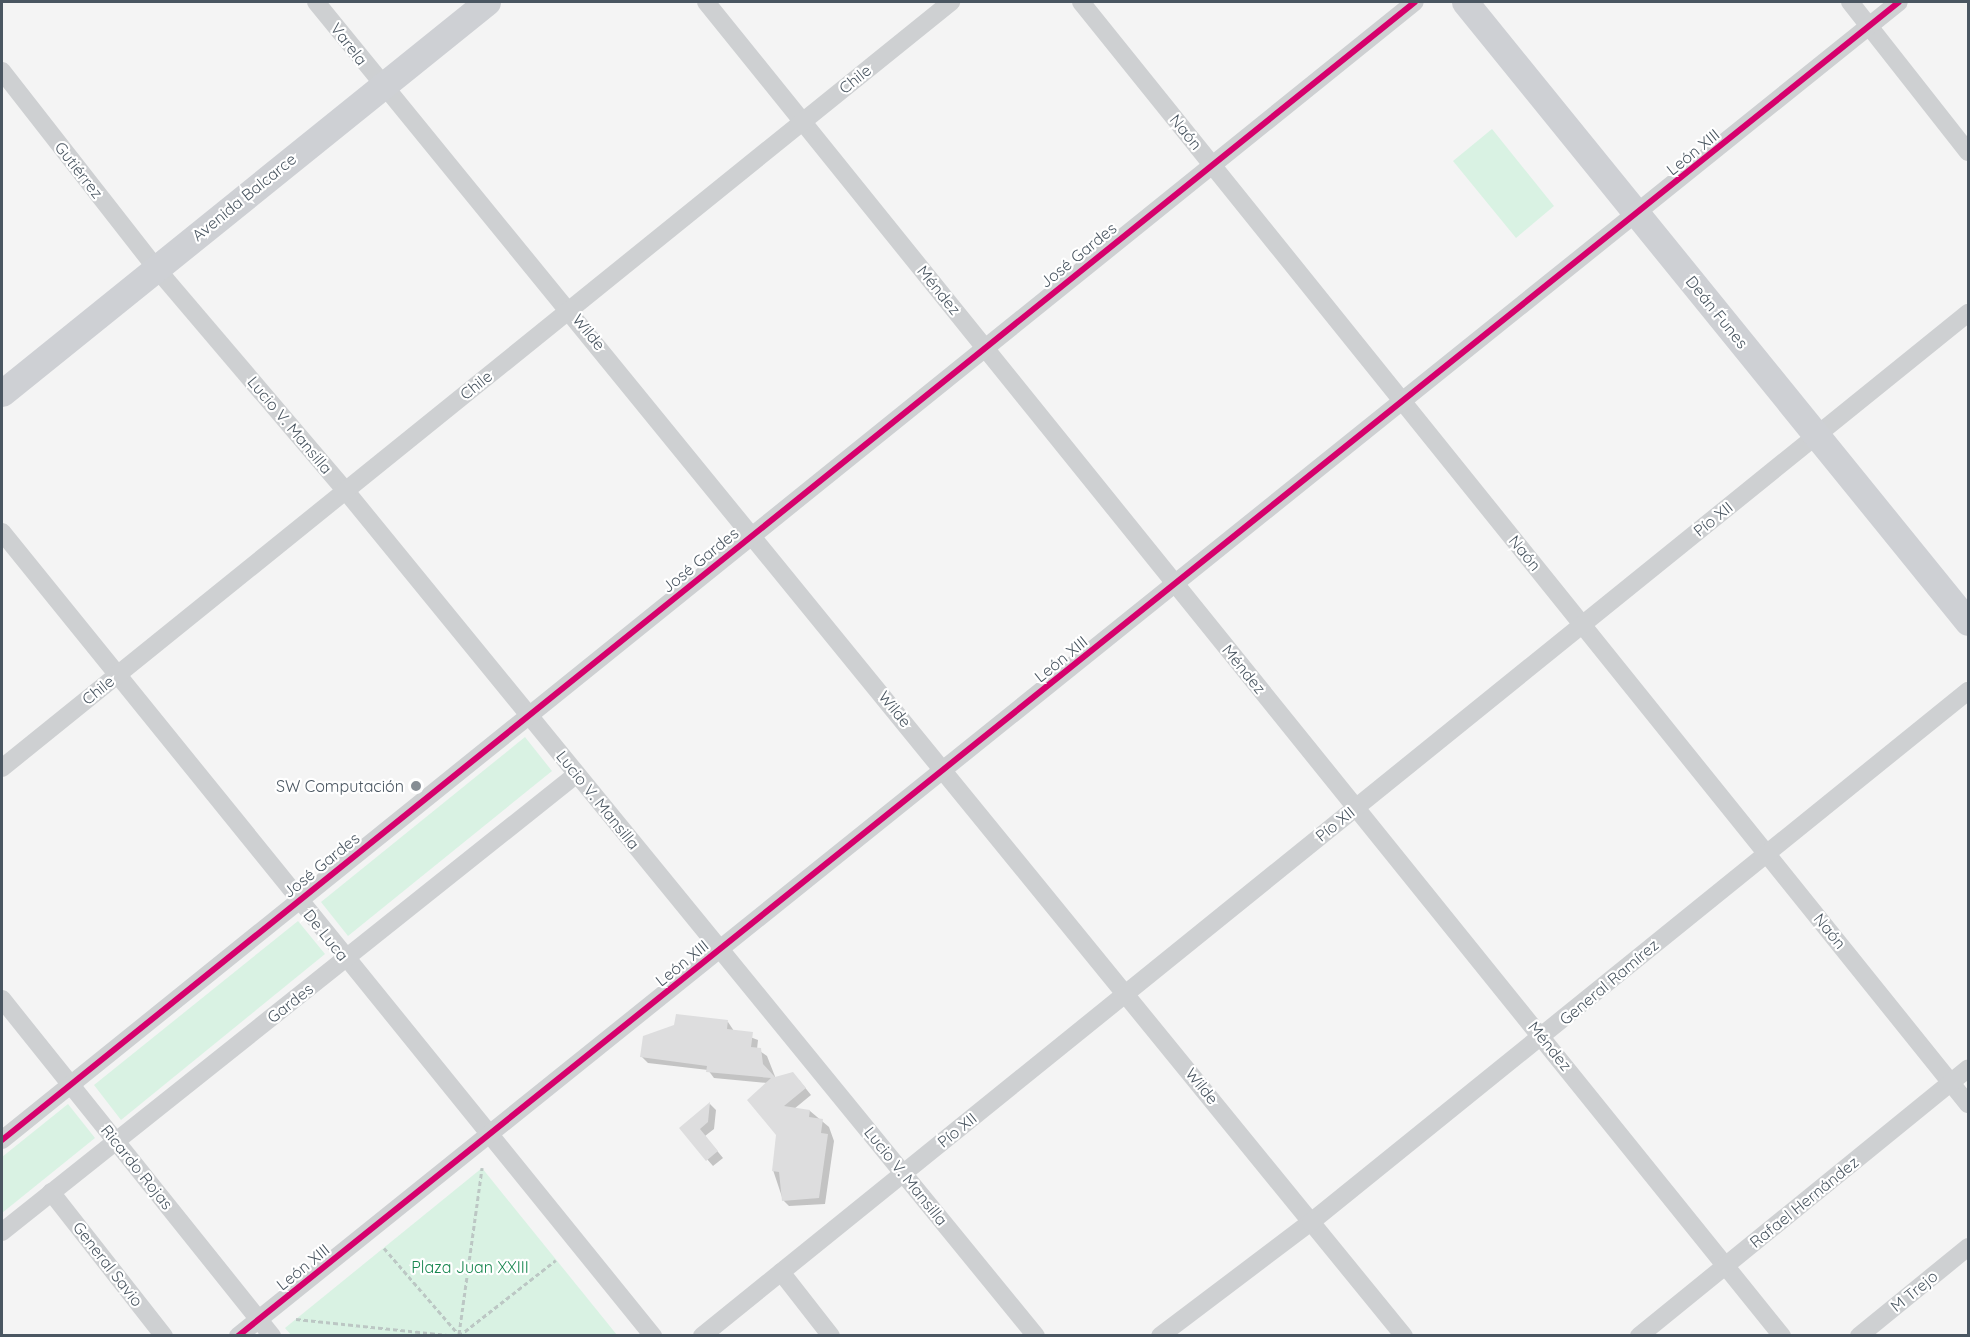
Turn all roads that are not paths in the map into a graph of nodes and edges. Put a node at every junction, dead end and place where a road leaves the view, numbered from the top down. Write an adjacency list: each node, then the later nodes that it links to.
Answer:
1 (316, 2): 13 (street, Varela)
2 (464, 2): 13 (main road, Avenida Balcarce)
3 (487, 2): 13 (main road, Avenida Balcarce)
4 (706, 2): 14 (street, Méndez)
5 (951, 2): 14 (street, Chile)
6 (1081, 2): 16 (street, Naón)
7 (1415, 2): 16 (street, José Gardes)
8 (1465, 2): 17 (main road, Deán Funes)
9 (1850, 2): 11 (street)
10 (1899, 2): 11 (street, León XIII)
11 (1869, 25): 15 (street); 17 (street, León XIII)
12 (2, 71): 18 (street, Gutiérrez)
13 (378, 80): 18 (main road, Avenida Balcarce); 19 (street, Wilde)
14 (803, 121): 19 (street, Chile); 21 (street, Méndez)
15 (1968, 152)
16 (1213, 165): 21 (street, José Gardes); 24 (street, Naón)
17 (1638, 214): 24 (street, León XIII); 25 (main road, Deán Funes)
18 (152, 262): 22 (main road, Avenida Balcarce); 23 (main road, Avenida Balcarce); 26 (street, Lucio V. Mansilla)
19 (570, 309): 26 (street, Chile); 28 (street, Wilde)
20 (1968, 313): 25 (street, Pío XII)
21 (986, 347): 28 (street, José Gardes); 29 (street, Méndez)
22 (2, 373)
23 (2, 393)
24 (1404, 402): 29 (street, León XIII); 31 (street, Naón)
25 (1817, 435): 30 (main road, Deán Funes); 31 (street, Pío XII)
26 (345, 490): 32 (street, Chile); 34 (street, Lucio V. Mansilla)
27 (2, 532): 32 (street, De Luca)
28 (754, 534): 34 (street, José Gardes); 36 (street, Wilde)
29 (1176, 584): 36 (street, León XIII); 38 (street, Méndez)
30 (1968, 622)
31 (1583, 624): 38 (street, Pío XII); 39 (street, Naón)
32 (115, 676): 35 (street, Chile); 40 (street, De Luca)
33 (1968, 691): 39 (street, General Ramírez)
34 (529, 715): 37 (street, Lucio V. Mansilla); 40 (street, José Gardes)
35 (2, 768)
36 (945, 770): 41 (street, León XIII); 43 (street, Wilde)
37 (577, 774): 41 (street, Lucio V. Mansilla); 42 (street, Gardes)
38 (1356, 808): 43 (street, Pío XII); 45 (street, Méndez)
39 (1766, 852): 45 (street, General Ramírez); 47 (street, Naón)
40 (298, 901): 42 (street, De Luca); 48 (street, José Gardes)
41 (721, 949): 50 (street, León XIII); 53 (street, Lucio V. Mansilla)
42 (346, 958): 50 (street, De Luca); 52 (street, Gardes)
43 (1126, 993): 53 (street, Pío XII); 55 (street, Wilde)
44 (2, 999): 48 (street, Ricardo Rojas)
45 (1543, 1037): 55 (street, General Ramírez); 58 (street, Méndez)
46 (1968, 1069): 47 (street, Rafael Hernández)
47 (1951, 1083): 49 (street, Naón); 58 (street, Rafael Hernández)
48 (71, 1084): 51 (street, José Gardes); 52 (street, Ricardo Rojas)
49 (1968, 1104)
50 (489, 1135): 60 (street, León XIII); 64 (street, De Luca)
51 (2, 1140)
52 (116, 1141): 54 (street, Gardes); 60 (street, Ricardo Rojas)
53 (903, 1173): 59 (street, Pío XII); 67 (street, Lucio V. Mansilla)
54 (51, 1192): 56 (street, Gardes); 61 (street, General Savio)
55 (1311, 1222): 68 (street, General Ramírez); 69 (street, Wilde)
56 (2, 1232)
57 (1968, 1247): 72 (street, M Trejo)
58 (1725, 1266): 70 (street, Rafael Hernández); 71 (street, Méndez)
59 (781, 1272): 65 (street, Pío XII); 66 (street)
60 (260, 1318): 62 (street, León XIII); 63 (street, Ricardo Rojas)
61 (164, 1335)
62 (238, 1335)
63 (272, 1335)
64 (653, 1335)
65 (702, 1335)
66 (831, 1335)
67 (1036, 1335)
68 (1160, 1335)
69 (1404, 1335)
70 (1639, 1335)
71 (1782, 1335)
72 (1859, 1335)

